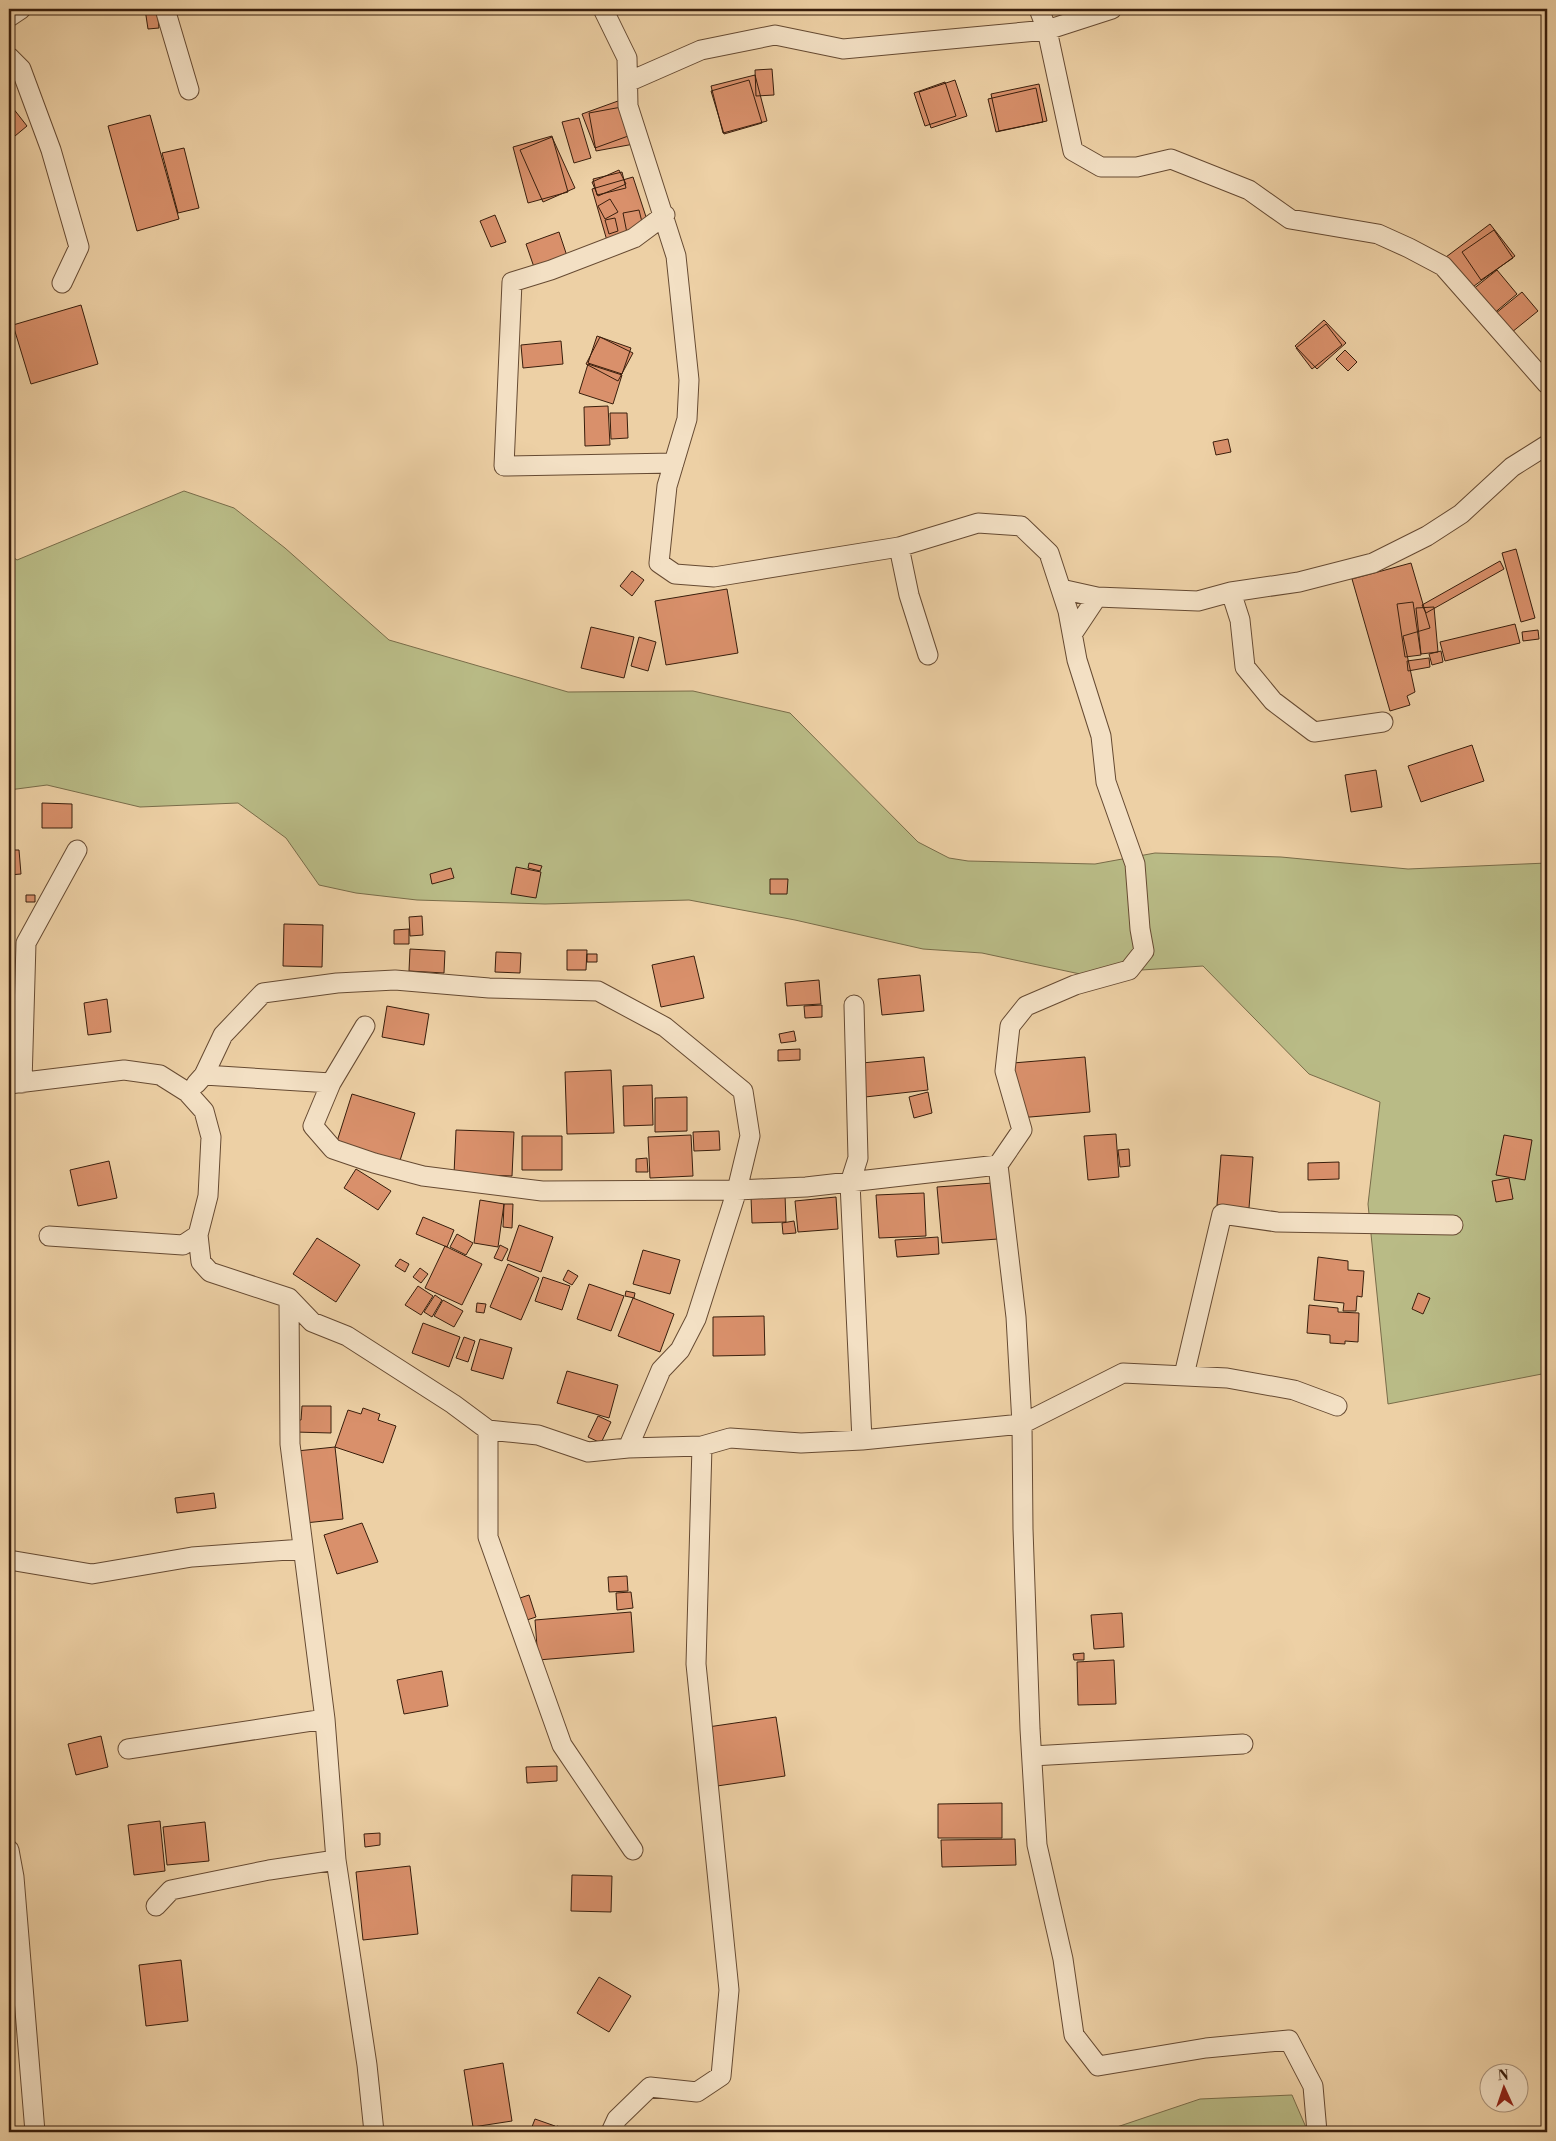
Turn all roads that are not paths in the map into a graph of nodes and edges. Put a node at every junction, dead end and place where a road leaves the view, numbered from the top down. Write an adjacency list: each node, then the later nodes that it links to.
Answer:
1 (21, 9): 6 (street)
2 (165, 9): 10 (street)
3 (603, 9): 9 (street)
4 (1039, 9): 7 (street)
5 (1112, 9): 7 (street)
6 (9, 17)
7 (1047, 30): 9 (street); 13 (street)
8 (9, 57): 12 (street)
9 (628, 82): 11 (street)
10 (189, 90)
11 (664, 215): 15 (street); 15 (street)
12 (62, 282)
13 (1547, 384)
14 (1547, 445): 18 (street)
15 (674, 463): 16 (street)
16 (899, 547): 17 (street); 21 (street)
17 (1061, 589): 19 (street); 20 (street)
18 (1231, 592): 19 (street); 22 (street)
19 (1098, 597): 20 (street)
20 (1073, 633): 30 (street)
21 (928, 655)
22 (1383, 722)
23 (77, 850): 28 (street)
24 (854, 1005): 31 (street)
25 (365, 1026): 27 (street)
26 (204, 1075): 27 (street); 29 (street); 32 (street)
27 (331, 1083): 32 (street)
28 (15, 1084): 29 (street)
29 (187, 1092): 34 (street)
30 (998, 1165): 31 (street); 39 (street)
31 (850, 1183): 32 (street); 41 (street)
32 (737, 1190): 43 (street)
33 (1453, 1225): 37 (street)
34 (198, 1235): 35 (street); 36 (street)
35 (49, 1236)
36 (288, 1298): 40 (street); 44 (street)
37 (1184, 1376): 38 (street); 39 (street)
38 (1337, 1406)
39 (1022, 1424): 41 (street); 49 (street)
40 (488, 1430): 43 (street); 51 (street)
41 (862, 1440): 42 (street)
42 (702, 1446): 43 (street); 56 (street)
43 (628, 1448)
44 (303, 1549): 45 (street); 46 (street)
45 (9, 1560)
46 (325, 1719): 48 (street); 52 (street)
47 (1243, 1744): 49 (street)
48 (128, 1749)
49 (1032, 1756): 57 (street)
50 (9, 1850): 54 (street)
51 (633, 1850)
52 (336, 1860): 53 (street); 55 (street)
53 (156, 1906)
54 (35, 2132)
55 (374, 2132)
56 (611, 2132)
57 (1317, 2132)

